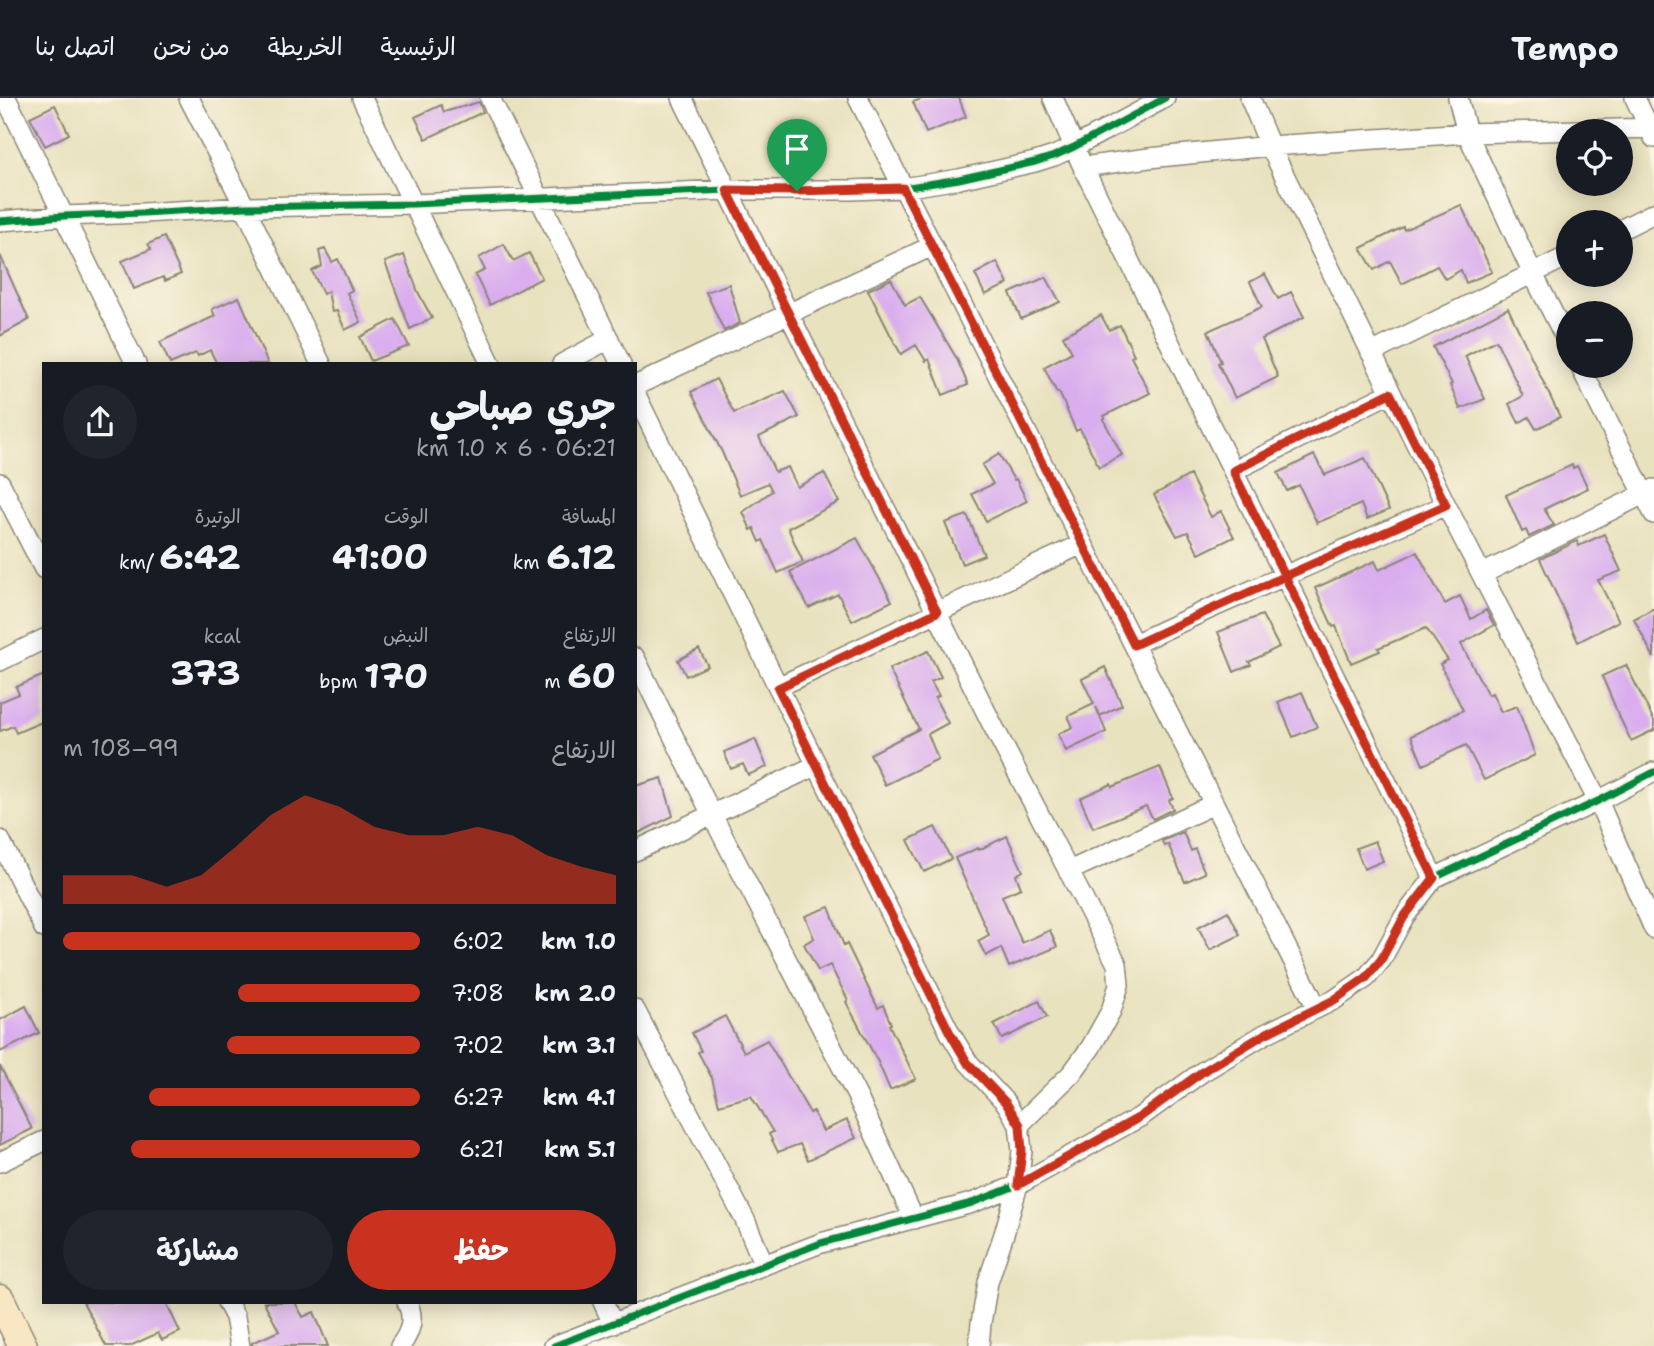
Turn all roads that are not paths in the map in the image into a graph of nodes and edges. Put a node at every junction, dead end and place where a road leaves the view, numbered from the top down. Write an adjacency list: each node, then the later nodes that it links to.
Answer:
1 (6, 98): 23 (street)
2 (188, 98): 21 (street)
3 (362, 98): 20 (street)
4 (490, 98): 19 (street)
5 (682, 98): 18 (street)
6 (859, 98): 17 (street)
7 (1053, 98): 15 (street)
8 (1165, 98): 15 (street)
9 (1250, 98): 14 (street)
10 (1458, 98): 13 (street)
11 (1635, 98): 12 (street)
12 (1652, 132): 13 (street)
13 (1468, 133): 14 (street); 28 (street)
14 (1270, 146): 16 (street); 32 (street)
15 (1074, 147): 16 (street); 17 (street)
16 (1083, 166): 42 (street)
17 (903, 188): 18 (street); 26 (street)
18 (727, 190): 19 (street); 29 (street)
19 (540, 199): 20 (street); 31 (street)
20 (413, 204): 21 (street); 35 (street)
21 (245, 207): 23 (street); 34 (street)
22 (1654, 214): 25 (street)
23 (64, 216): 24 (street); 33 (street)
24 (0, 221)
25 (1633, 224)
26 (932, 246): 29 (street); 47 (street)
27 (1556, 262): 28 (street)
28 (1533, 274): 30 (street); 32 (street)
29 (789, 313): 39 (street); 51 (street)
30 (1556, 319)
31 (609, 339): 36 (street); 37 (street)
32 (1371, 354): 40 (street)
33 (135, 362)
34 (320, 362)
35 (490, 362)
36 (566, 362)
37 (620, 362)
38 (1587, 378): 44 (street)
39 (637, 385)
40 (1390, 393): 42 (street); 45 (street)
41 (637, 397): 56 (street)
42 (1233, 471): 50 (street)
43 (0, 483): 48 (street)
44 (1649, 491): 46 (street); 49 (street)
45 (1446, 505): 49 (street); 50 (street)
46 (1654, 514)
47 (1082, 544): 51 (street); 53 (street)
48 (39, 545)
49 (1482, 574): 59 (street)
50 (1285, 577): 53 (street); 65 (street)
51 (937, 612): 56 (street); 64 (street)
52 (42, 640): 54 (street)
53 (1134, 645): 60 (street)
54 (0, 661)
55 (637, 662): 61 (street)
56 (778, 688): 57 (street)
57 (817, 765): 61 (street); 70 (street)
58 (1654, 772): 59 (street)
59 (1598, 801): 65 (street); 67 (street)
60 (1214, 804): 64 (street); 68 (street)
61 (712, 815): 63 (street); 74 (street)
62 (0, 840): 66 (street)
63 (637, 850)
64 (1069, 871): 70 (street)
65 (1434, 878): 68 (street)
66 (42, 924)
67 (1654, 929)
68 (1317, 1008): 73 (street)
69 (637, 1014): 75 (street)
70 (1020, 1125): 73 (street)
71 (42, 1142): 72 (street)
72 (0, 1163)
73 (1018, 1185): 74 (street); 85 (street)
74 (914, 1219): 75 (street)
75 (764, 1265): 80 (street)
76 (0, 1299): 81 (main road)
77 (228, 1304): 82 (street)
78 (408, 1304): 83 (street)
79 (604, 1304): 80 (street)
80 (613, 1324): 84 (street)
81 (23, 1346)
82 (240, 1346)
83 (400, 1346)
84 (554, 1346)
85 (979, 1346)

